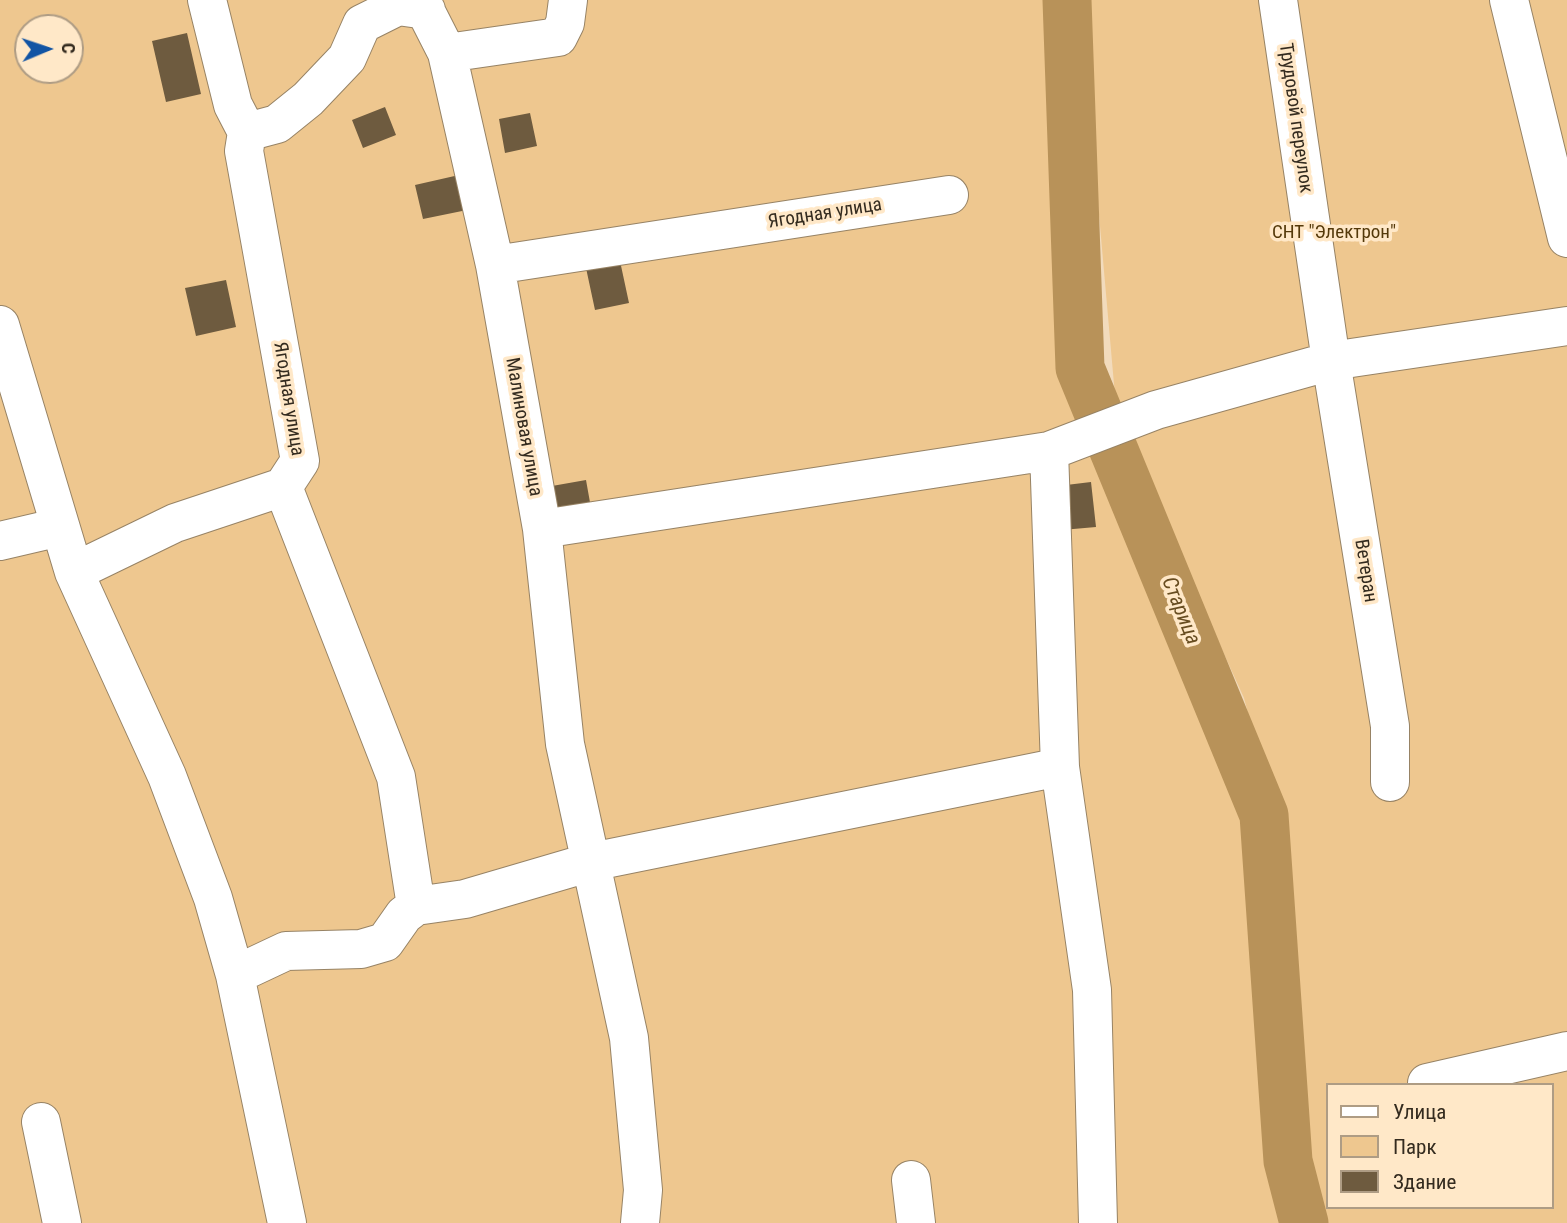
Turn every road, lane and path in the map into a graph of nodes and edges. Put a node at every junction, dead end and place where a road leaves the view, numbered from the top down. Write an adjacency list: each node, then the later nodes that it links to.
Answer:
1 (207, 0): 7 (street, Ягодная улица)
2 (568, 0): 6 (street)
3 (1278, 0): 13 (street, Трудовой переулок)
4 (1509, 0): 9 (street)
5 (423, 5): 6 (street, Малиновая улица); 7 (street)
6 (447, 53): 10 (street, Малиновая улица)
7 (247, 132): 15 (street, Ягодная улица)
8 (948, 195): 10 (street, Ягодная улица)
9 (1567, 238)
10 (495, 265): 17 (street, Малиновая улица)
11 (0, 326): 16 (street)
12 (1567, 327): 13 (street)
13 (1331, 361): 14 (street); 21 (street, Ветеран)
14 (1049, 452): 17 (street); 20 (street)
15 (283, 487): 19 (street); 23 (street)
16 (60, 527): 18 (street); 19 (street)
17 (542, 529): 22 (street, Малиновая улица)
18 (0, 541)
19 (74, 572): 24 (street)
20 (1060, 767): 22 (street); 33 (street)
21 (1390, 782)
22 (591, 862): 23 (street); 31 (street, Малиновая улица)
23 (416, 906): 24 (street)
24 (235, 975): 30 (street)
25 (1567, 1051): 26 (street)
26 (1427, 1083)
27 (41, 1122): 29 (street)
28 (911, 1180): 32 (street)
29 (62, 1223)
30 (287, 1223)
31 (640, 1223)
32 (916, 1223)
33 (1098, 1223)

